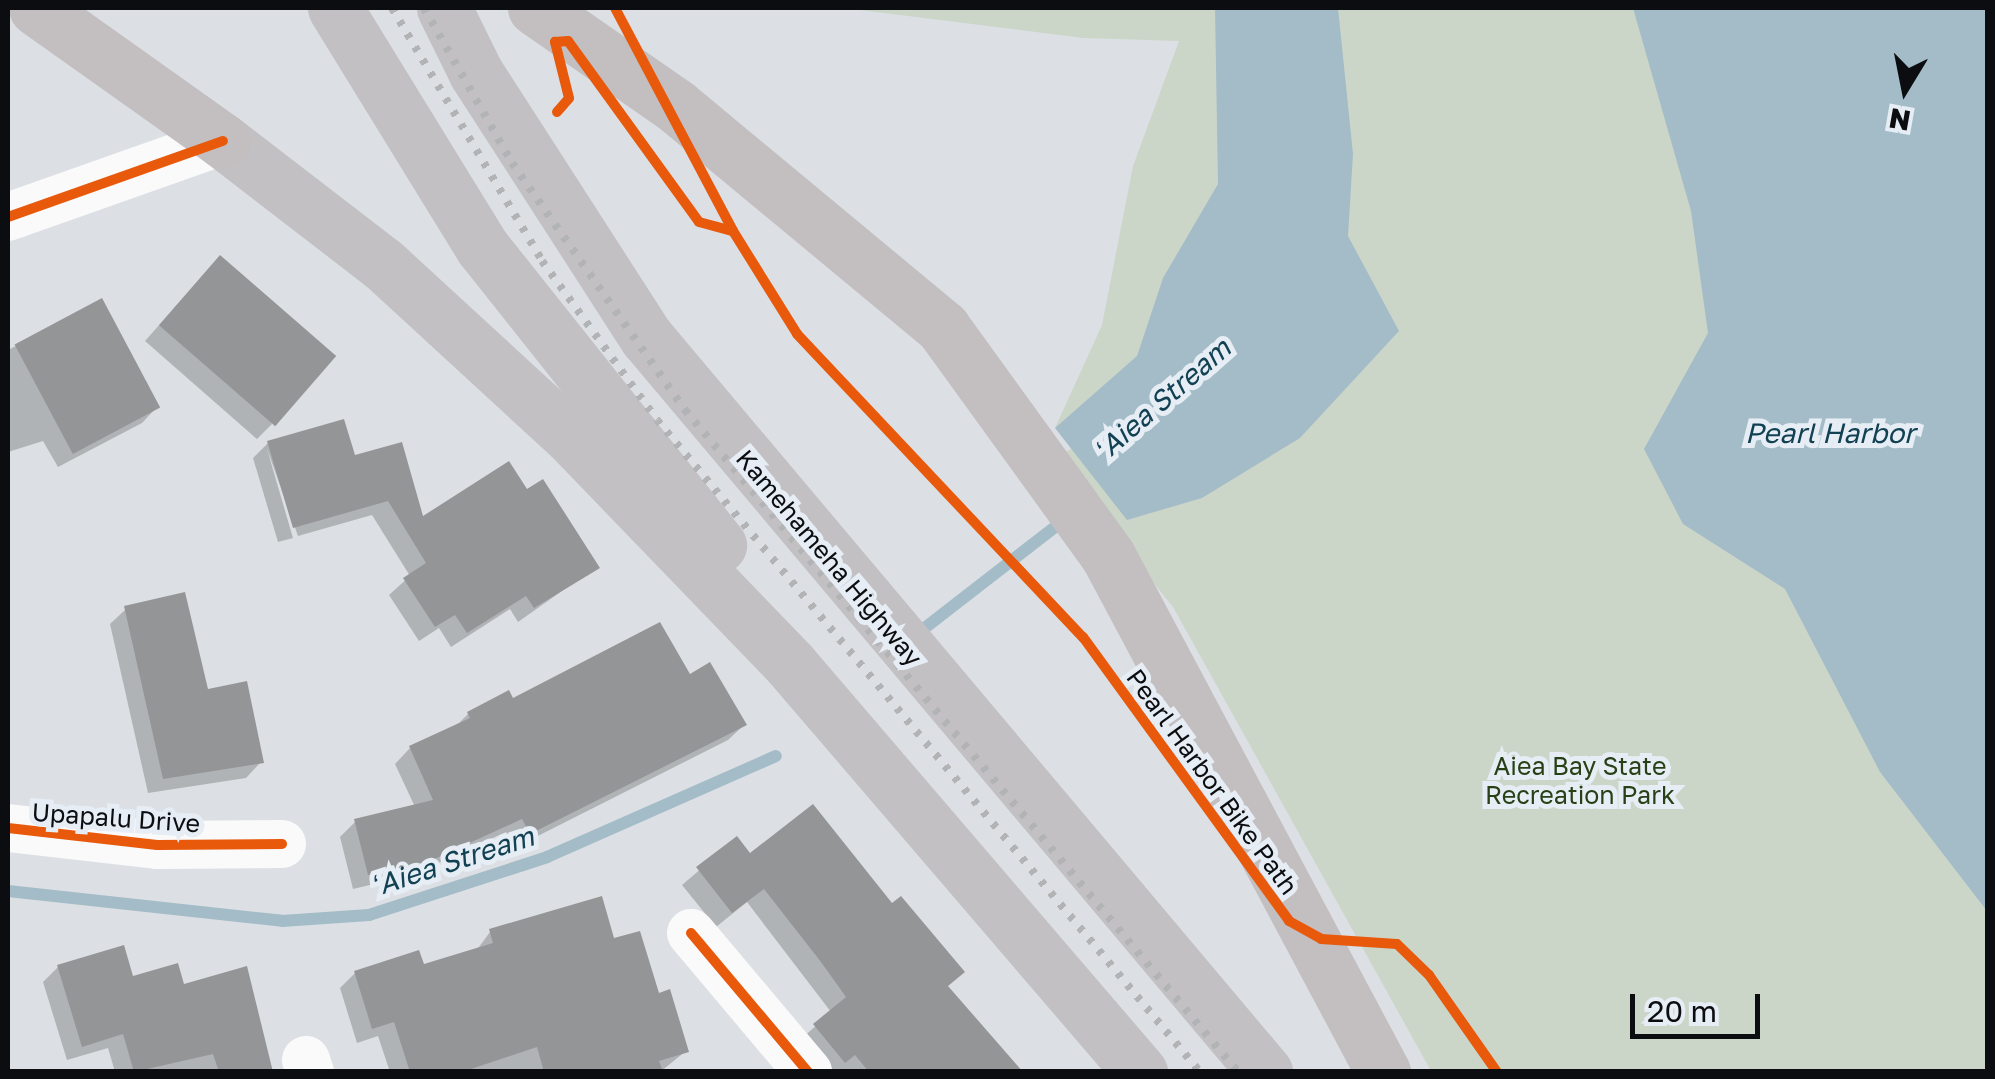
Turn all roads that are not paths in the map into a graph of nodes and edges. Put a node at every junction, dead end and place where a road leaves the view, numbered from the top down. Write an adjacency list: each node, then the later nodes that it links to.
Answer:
1 (36, 8): 5 (highway)
2 (334, 8): 7 (main road)
3 (444, 8): 13 (main road, Kamehameha Highway)
4 (536, 8): 14 (highway)
5 (223, 140): 6 (street); 7 (main road)
6 (8, 218)
7 (798, 660): 12 (main road)
8 (8, 828): 9 (street, Upapalu Drive)
9 (282, 844)
10 (691, 933): 11 (street)
11 (808, 1072)
12 (1140, 1072)
13 (1265, 1072)
14 (1384, 1072)

